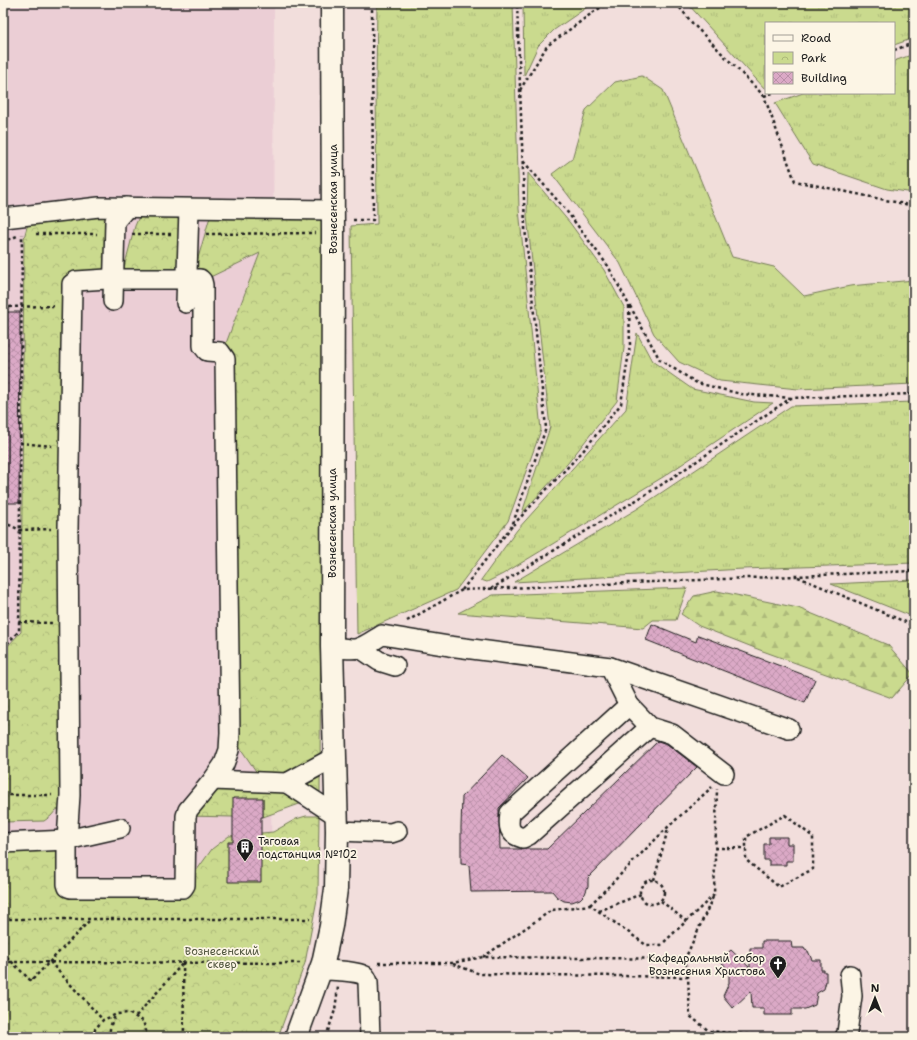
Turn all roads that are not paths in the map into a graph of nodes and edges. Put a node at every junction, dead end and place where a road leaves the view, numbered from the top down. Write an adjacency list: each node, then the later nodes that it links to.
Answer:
1 (332, 3): 4 (main road, Вознесенская улица)
2 (127, 207): 3 (lane); 5 (lane); 6 (lane)
3 (189, 209): 4 (lane); 7 (lane)
4 (333, 210): 10 (main road, Вознесенская улица)
5 (3, 219)
6 (113, 279): 7 (lane); 8 (lane); 24 (lane)
7 (186, 279): 9 (lane); 19 (lane)
8 (113, 302)
9 (186, 303)
10 (332, 647): 11 (lane); 17 (main road, Вознесенская улица)
11 (360, 648): 12 (lane); 13 (lane)
12 (395, 666)
13 (610, 667): 14 (lane); 16 (lane)
14 (629, 705): 15 (lane); 15 (lane)
15 (650, 727): 18 (lane)
16 (789, 729)
17 (335, 757): 20 (lane); 21 (main road, Вознесенская улица)
18 (724, 774)
19 (213, 780): 20 (lane); 24 (lane)
20 (287, 783): 21 (lane)
21 (336, 823): 23 (lane); 26 (main road, Вознесенская улица)
22 (120, 828): 24 (lane)
23 (397, 832)
24 (67, 840): 25 (lane)
25 (3, 843)
26 (322, 966): 28 (main road, Вознесенская улица); 29 (lane)
27 (850, 975): 30 (lane)
28 (296, 1037)
29 (370, 1037)
30 (845, 1037)

